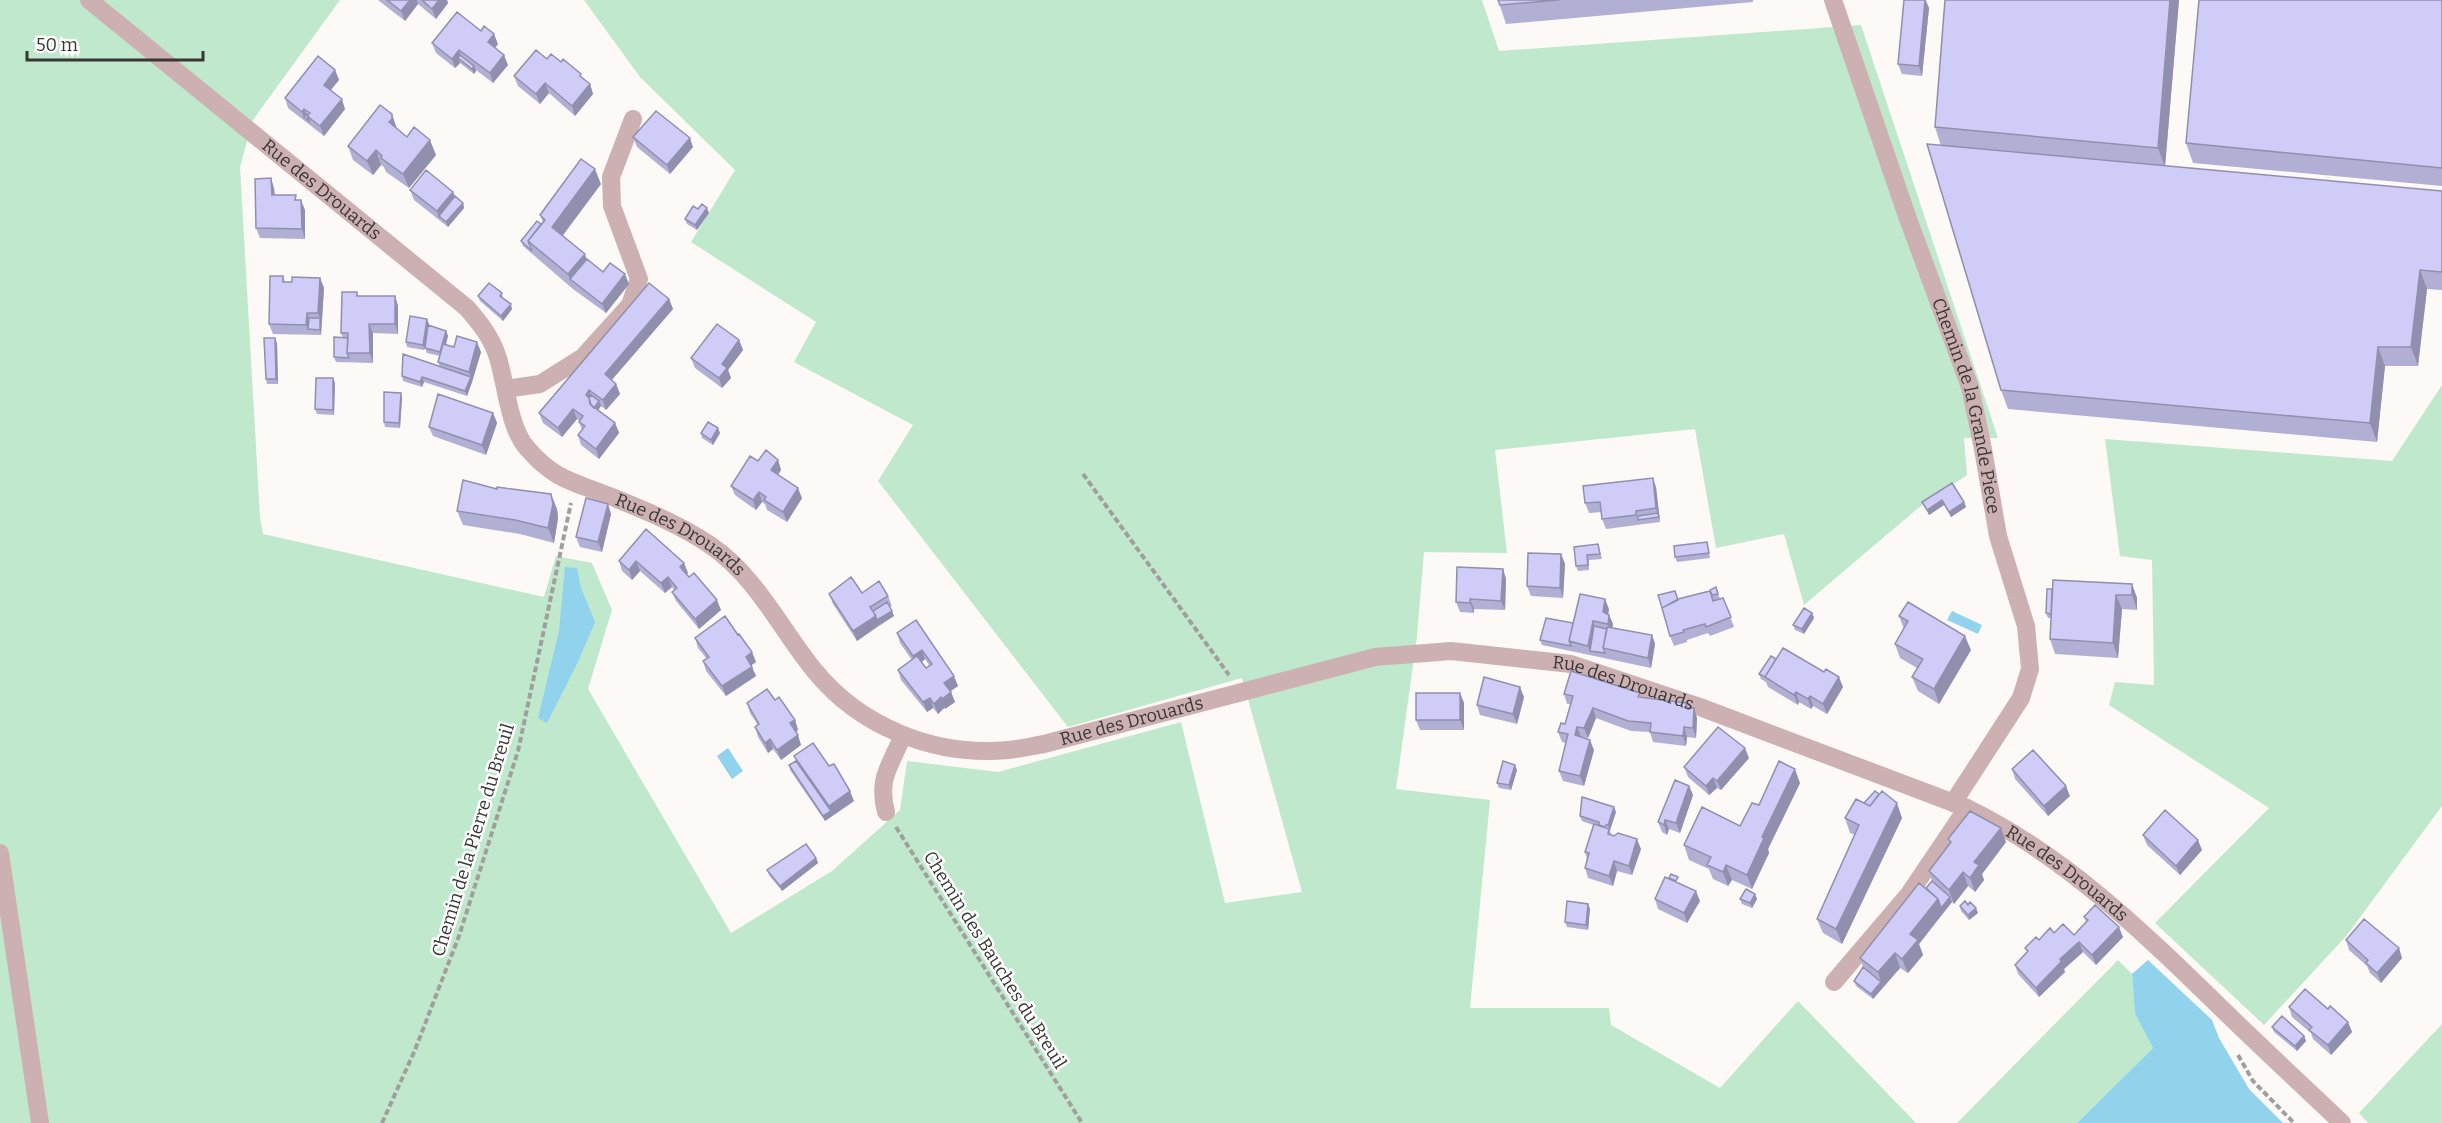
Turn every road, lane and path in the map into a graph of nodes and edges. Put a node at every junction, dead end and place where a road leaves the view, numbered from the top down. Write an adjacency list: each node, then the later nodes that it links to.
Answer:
1 (89, 0): 4 (street, Rue des Drouards)
2 (1833, 0): 9 (street, Chemin de la Grande Piece)
3 (633, 119): 4 (street)
4 (506, 389): 6 (street, Rue des Drouards)
5 (1083, 474): 7 (path)
6 (575, 485): 8 (street, Rue des Drouards); 14 (path, Chemin de la Pierre du Breuil)
7 (1239, 691): 8 (street, Rue des Drouards); 9 (street, Rue des Drouards)
8 (903, 735): 10 (street)
9 (1960, 806): 12 (street, Chemin de la Grande Piece); 16 (street, Rue des Drouards)
10 (886, 812): 15 (path, Chemin des Bauches du Breuil)
11 (0, 853): 13 (street)
12 (1834, 982)
13 (40, 1123)
14 (382, 1123)
15 (1082, 1123)
16 (2342, 1123)

